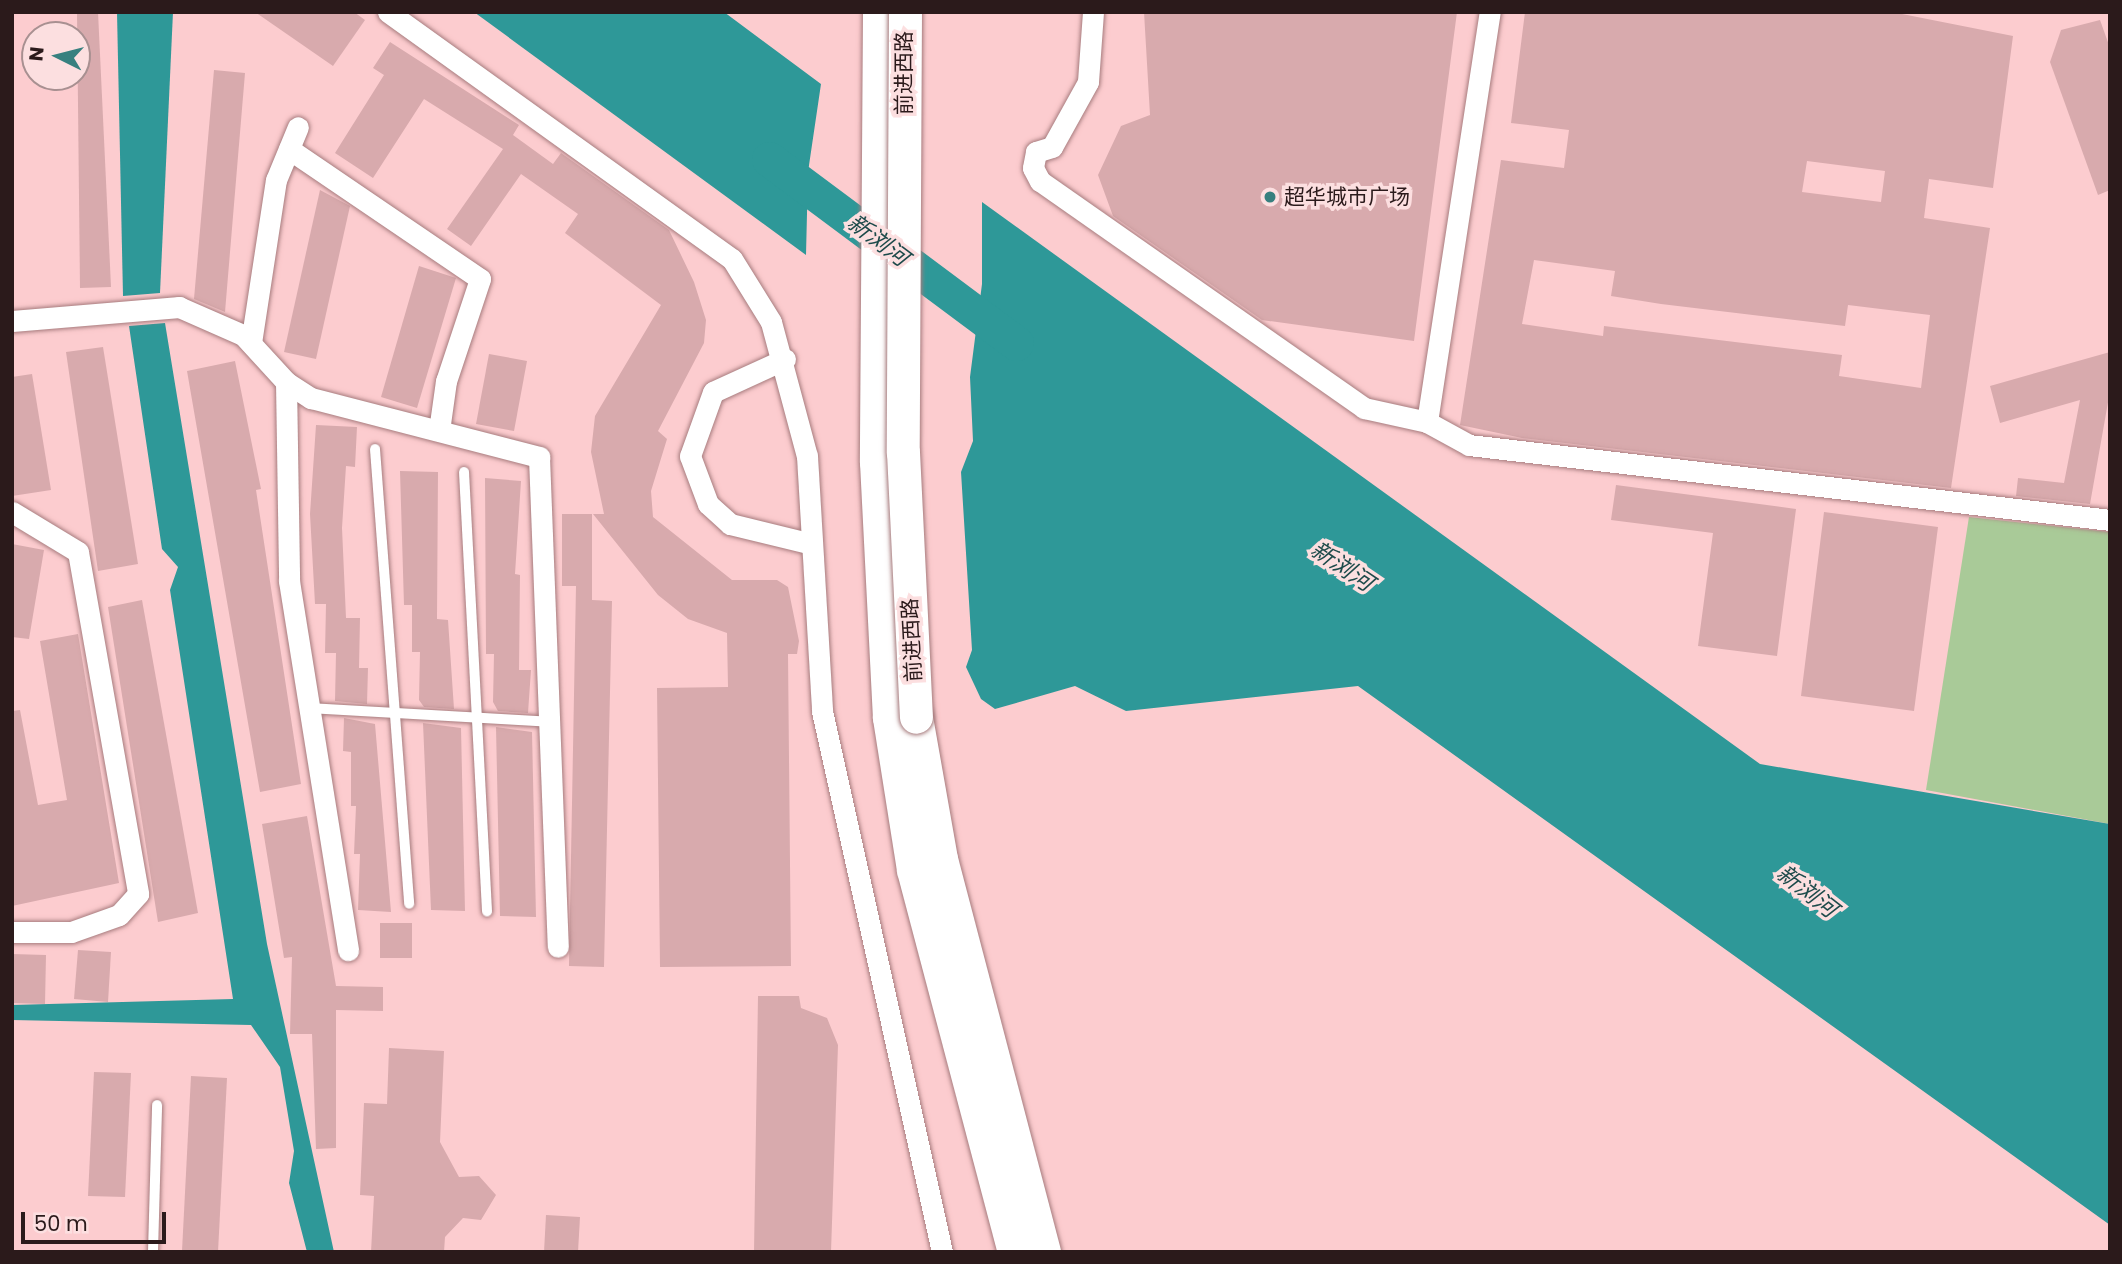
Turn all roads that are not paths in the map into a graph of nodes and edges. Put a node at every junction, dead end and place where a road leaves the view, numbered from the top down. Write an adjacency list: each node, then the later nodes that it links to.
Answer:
1 (388, 12): 10 (street)
2 (879, 12): 22 (main road, 前进西路)
3 (905, 12): 22 (main road, 前进西路, bridge)
4 (1093, 12): 12 (street)
5 (1490, 12): 12 (street)
6 (298, 127): 7 (street)
7 (289, 149): 9 (street); 13 (street)
8 (12, 321): 9 (street)
9 (251, 343): 11 (street)
10 (785, 359): 18 (street); 18 (street)
11 (286, 382): 13 (street); 19 (street)
12 (1427, 422): 17 (street)
13 (439, 431): 23 (street)
14 (375, 449): 20 (lane)
15 (464, 472): 21 (lane)
16 (12, 512): 26 (street)
17 (2110, 520)
18 (812, 544): 31 (street)
19 (309, 708): 20 (lane); 28 (street)
20 (394, 713): 21 (lane); 24 (lane)
21 (480, 718): 23 (lane); 25 (lane)
22 (902, 718): 32 (main road, 前进西路); 33 (main road, 前进西路)
23 (549, 722): 27 (street)
24 (409, 904)
25 (487, 911)
26 (12, 932)
27 (558, 947)
28 (348, 950)
29 (157, 1105): 30 (lane)
30 (153, 1252)
31 (942, 1252)
32 (1014, 1252)
33 (1044, 1252)

